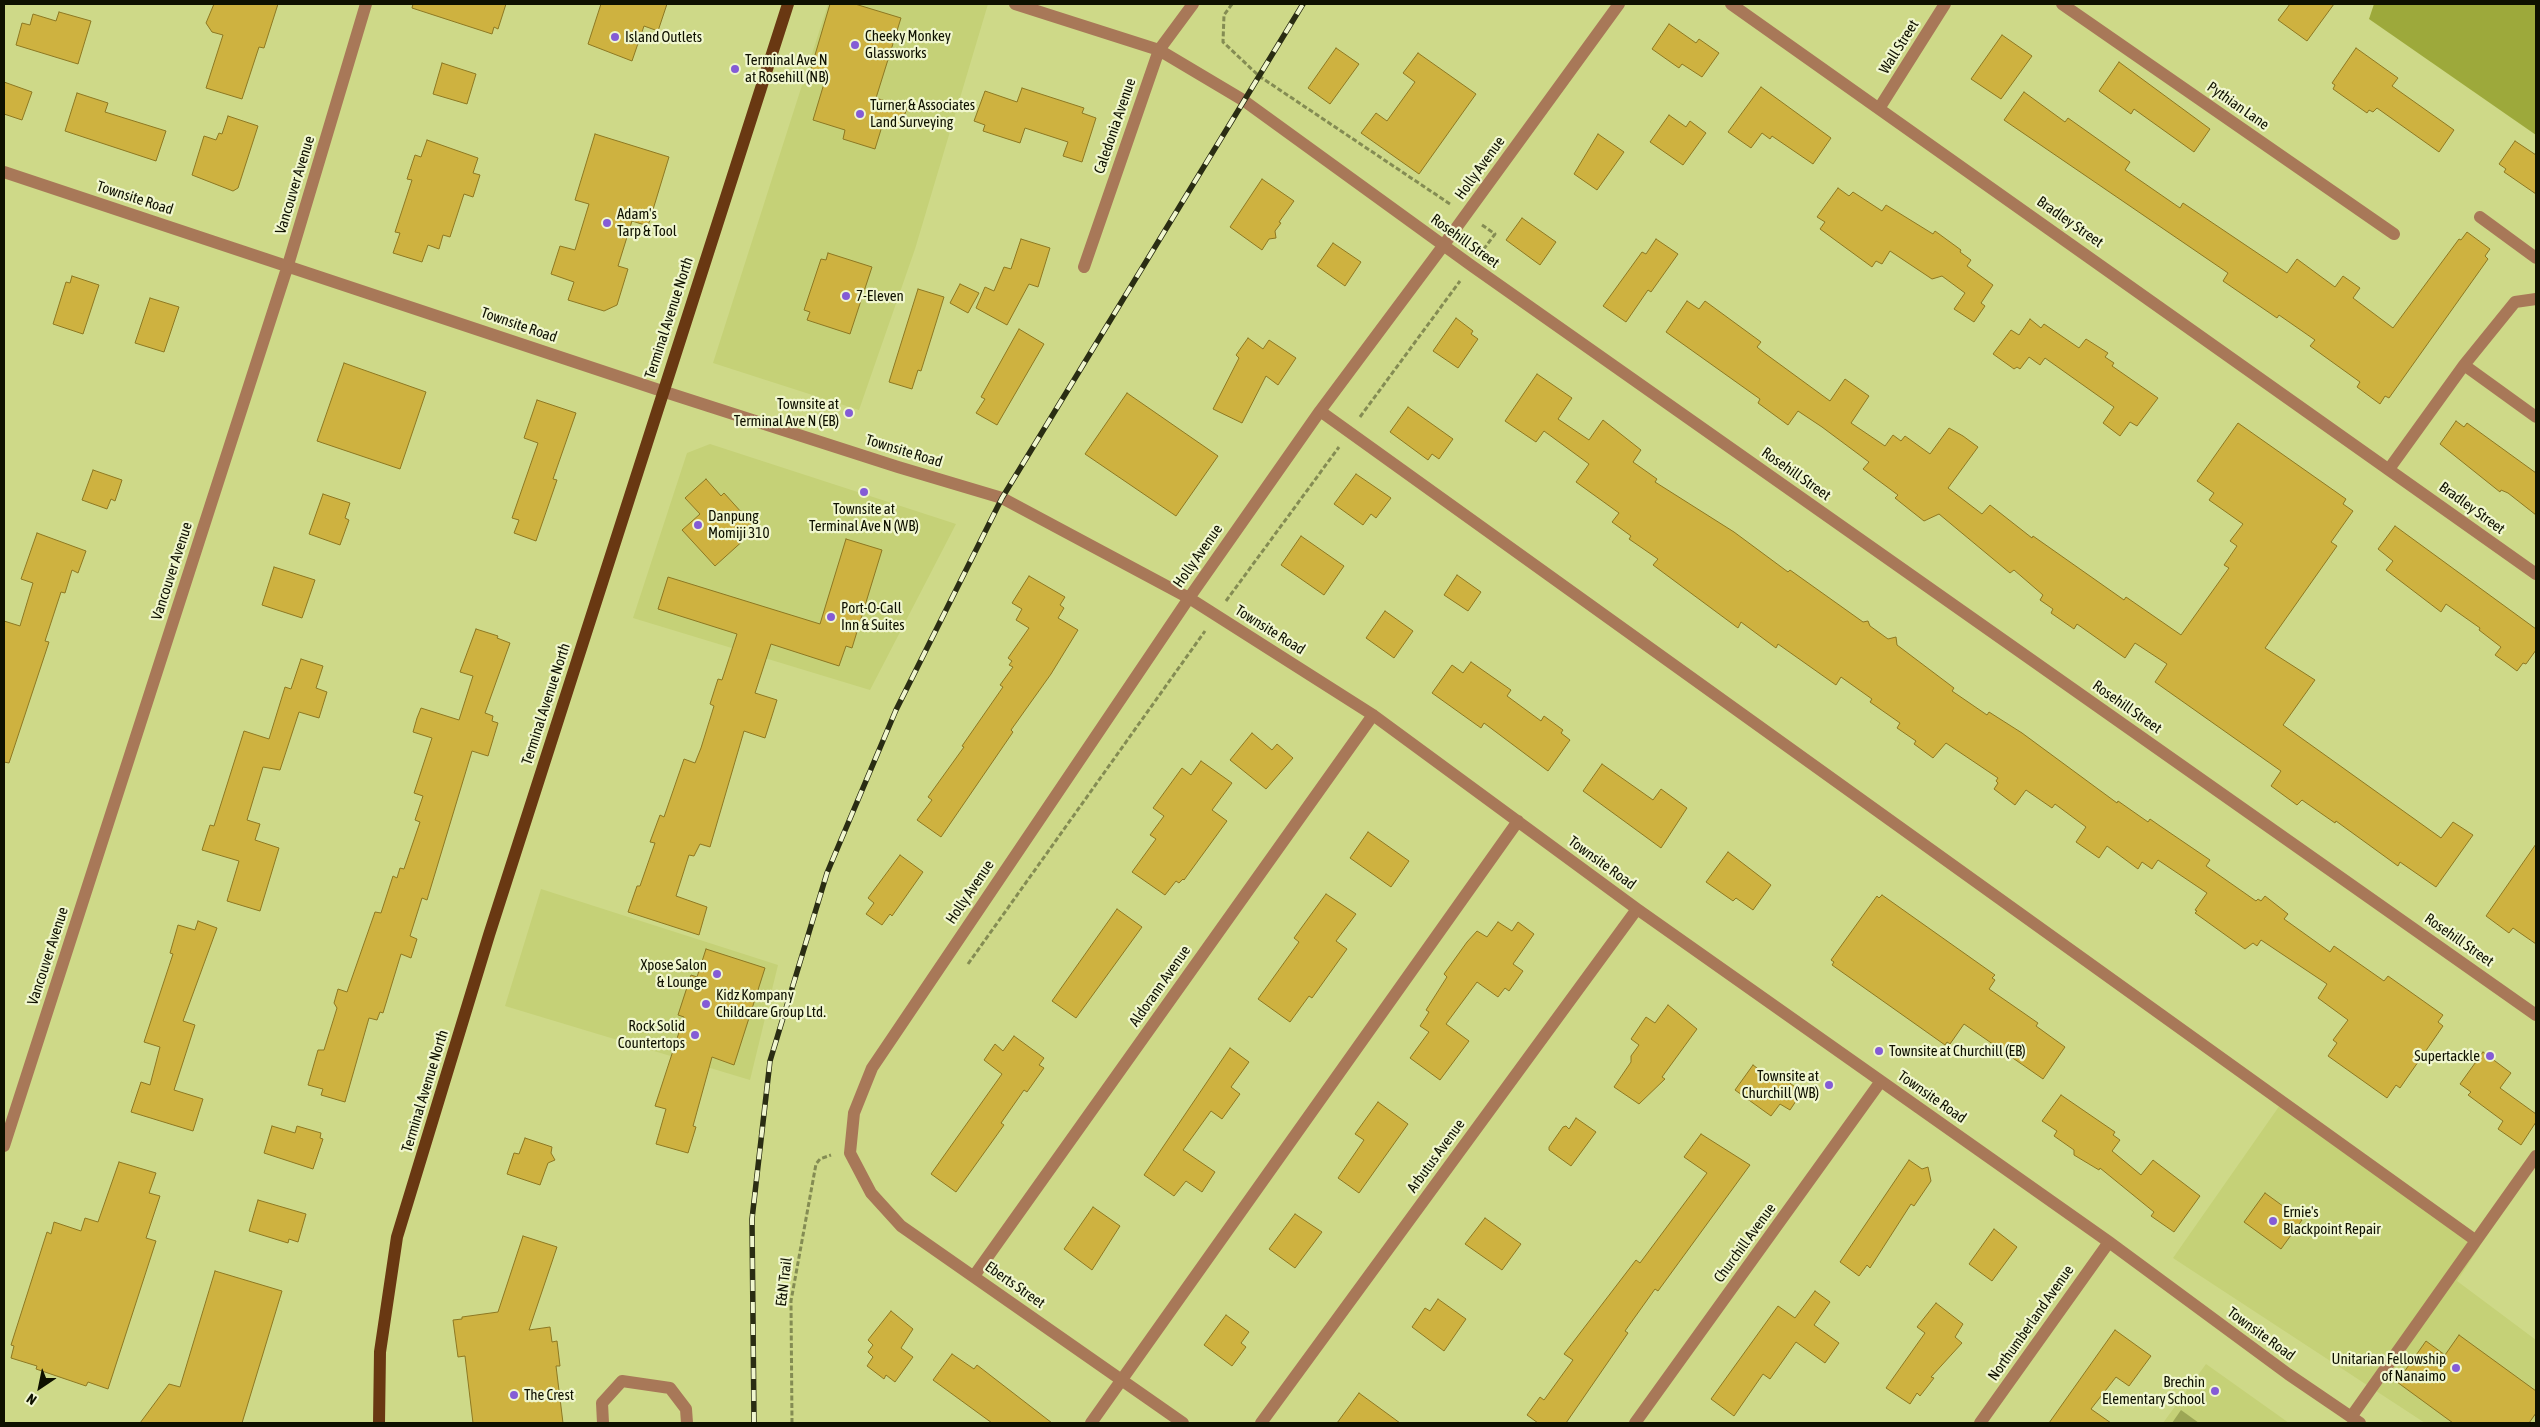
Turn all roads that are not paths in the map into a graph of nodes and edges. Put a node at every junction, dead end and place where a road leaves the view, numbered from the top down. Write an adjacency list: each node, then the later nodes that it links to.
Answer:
1 (366, 4): 16 (street, Vancouver Avenue)
2 (788, 4): 20 (main road, Terminal Avenue North)
3 (1015, 4): 9 (street, Rosehill Street)
4 (1193, 4): 9 (street, Caledonia Avenue)
5 (1619, 4): 14 (street, Holly Avenue)
6 (1731, 4): 10 (street, Bradley Street)
7 (1945, 4): 10 (street, Wall Street)
8 (2062, 4): 13 (street, Pythian Lane)
9 (1159, 50): 14 (street, Rosehill Street); 17 (street, Caledonia Avenue)
10 (1880, 107): 23 (street, Bradley Street)
11 (4, 172): 16 (street, Townsite Road)
12 (2480, 217): 15 (street)
13 (2394, 234)
14 (1443, 246): 21 (street, Holly Avenue); 29 (street, Rosehill Street)
15 (2536, 258)
16 (288, 265): 20 (street, Townsite Road); 31 (street, Vancouver Avenue)
17 (1084, 267)
18 (2536, 299): 19 (street)
19 (2464, 365): 22 (street); 23 (street)
20 (662, 391): 25 (street, Townsite Road); 39 (main road, Terminal Avenue North)
21 (1320, 411): 25 (street, Holly Avenue); 34 (street)
22 (2536, 417)
23 (2389, 468): 24 (street, Bradley Street)
24 (2536, 574)
25 (1189, 598): 26 (street, Townsite Road); 32 (street, Holly Avenue)
26 (1373, 715): 27 (street, Townsite Road); 36 (street, Aldorann Avenue)
27 (1518, 821): 28 (street, Townsite Road); 37 (street)
28 (1637, 908): 30 (street, Townsite Road); 44 (street, Arbutus Avenue)
29 (2536, 1015)
30 (1881, 1081): 35 (street, Townsite Road); 45 (street, Churchill Avenue)
31 (4, 1146)
32 (850, 1153): 36 (street, Eberts Street)
33 (2536, 1156): 34 (street)
34 (2475, 1240): 38 (street)
35 (2109, 1242): 38 (street, Townsite Road); 46 (street, Northumberland Avenue)
36 (974, 1276): 37 (street, Eberts Street)
37 (1122, 1380): 42 (street); 43 (street, Eberts Street)
38 (2356, 1420)
39 (379, 1423)
40 (603, 1423): 41 (street)
41 (687, 1423)
42 (1091, 1423)
43 (1183, 1423)
44 (1261, 1423)
45 (1635, 1423)
46 (1980, 1423)

